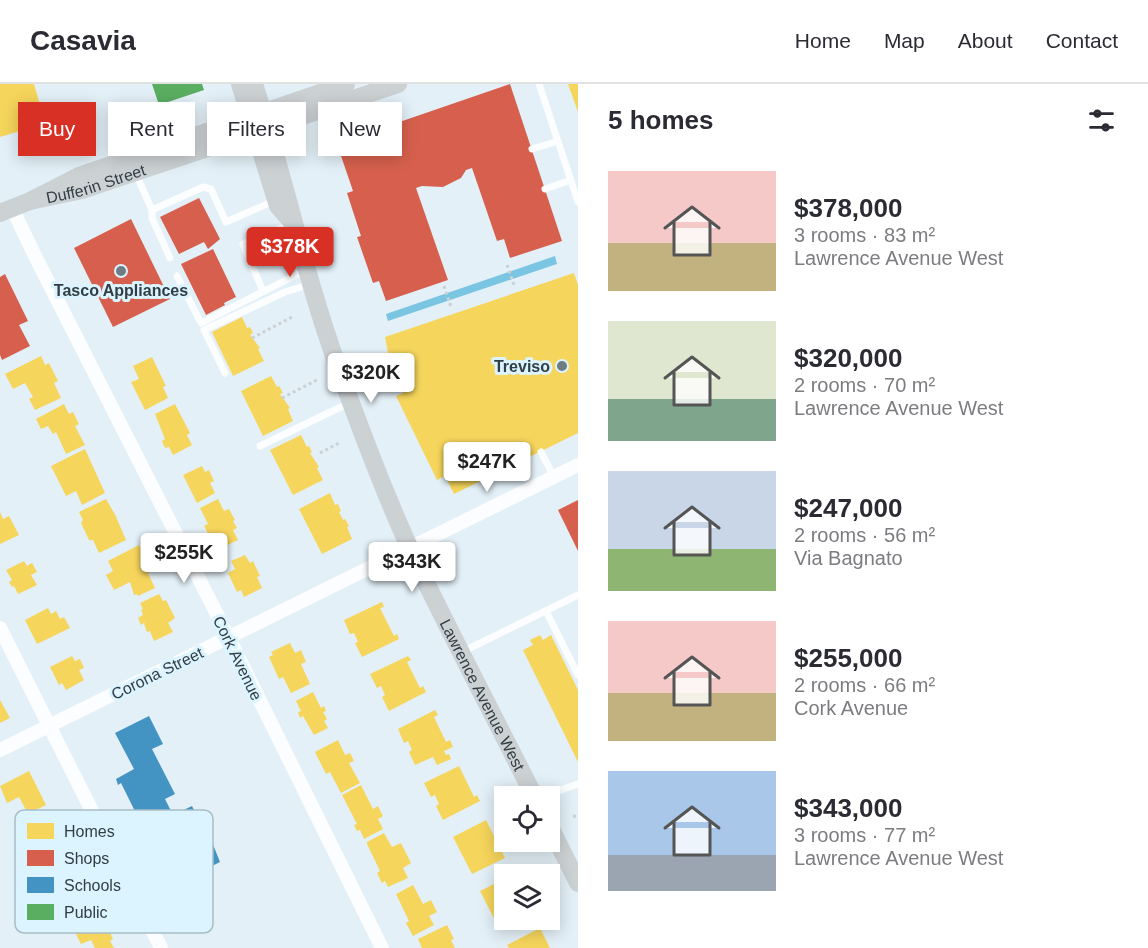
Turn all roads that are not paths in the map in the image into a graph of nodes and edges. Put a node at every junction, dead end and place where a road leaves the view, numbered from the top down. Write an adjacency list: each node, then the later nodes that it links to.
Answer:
1 (240, 84): 6 (main road, Lawrence Avenue West)
2 (254, 84): 7 (main road, Lawrence Avenue West)
3 (346, 84): 8 (main road, Dufferin Street)
4 (398, 84): 9 (main road, Dufferin Street)
5 (539, 84): 11 (lane)
6 (249, 102)
7 (256, 102)
8 (304, 102)
9 (306, 108)
10 (207, 137): 20 (main road, Dufferin Street)
11 (558, 141): 13 (lane); 17 (lane)
12 (207, 142): 16 (main road, Dufferin Street)
13 (532, 149)
14 (267, 156): 19 (main road, Lawrence Avenue West)
15 (272, 156): 24 (main road, Lawrence Avenue West)
16 (135, 172): 20 (main road, Dufferin Street); 23 (lane)
17 (571, 180): 18 (lane); 21 (lane)
18 (545, 189)
19 (276, 200): 23 (lane); 24 (main road, Lawrence Avenue West)
20 (30, 201): 22 (main road, Dufferin Street)
21 (578, 202)
22 (6, 210): 39 (street, Cork Avenue)
23 (152, 210): 25 (lane)
24 (293, 224): 27 (main road, Lawrence Avenue West); 28 (lane)
25 (170, 258)
26 (177, 276): 28 (lane)
27 (308, 277): 28 (lane); 29 (lane); 30 (main road, Lawrence Avenue West)
28 (263, 291)
29 (225, 373)
30 (351, 402): 31 (lane); 35 (main road, Lawrence Avenue West)
31 (260, 446)
32 (541, 452): 34 (lane)
33 (578, 465): 34 (street, Corona Street)
34 (554, 477): 35 (street, Corona Street)
35 (410, 549): 39 (street, Corona Street); 40 (main road, Lawrence Avenue West)
36 (578, 596): 37 (lane)
37 (546, 611): 40 (lane); 41 (lane)
38 (0, 628): 42 (street)
39 (229, 638): 42 (street, Corona Street); 52 (street, Cork Avenue)
40 (462, 652): 45 (main road, Lawrence Avenue West)
41 (578, 675)
42 (50, 725): 43 (street, Corona Street); 47 (street)
43 (0, 750)
44 (578, 784): 46 (lane)
45 (529, 786)
46 (560, 790)
47 (92, 810)
48 (560, 847): 49 (main road)
49 (578, 883)
50 (154, 933): 51 (street)
51 (161, 948)
52 (381, 948)

